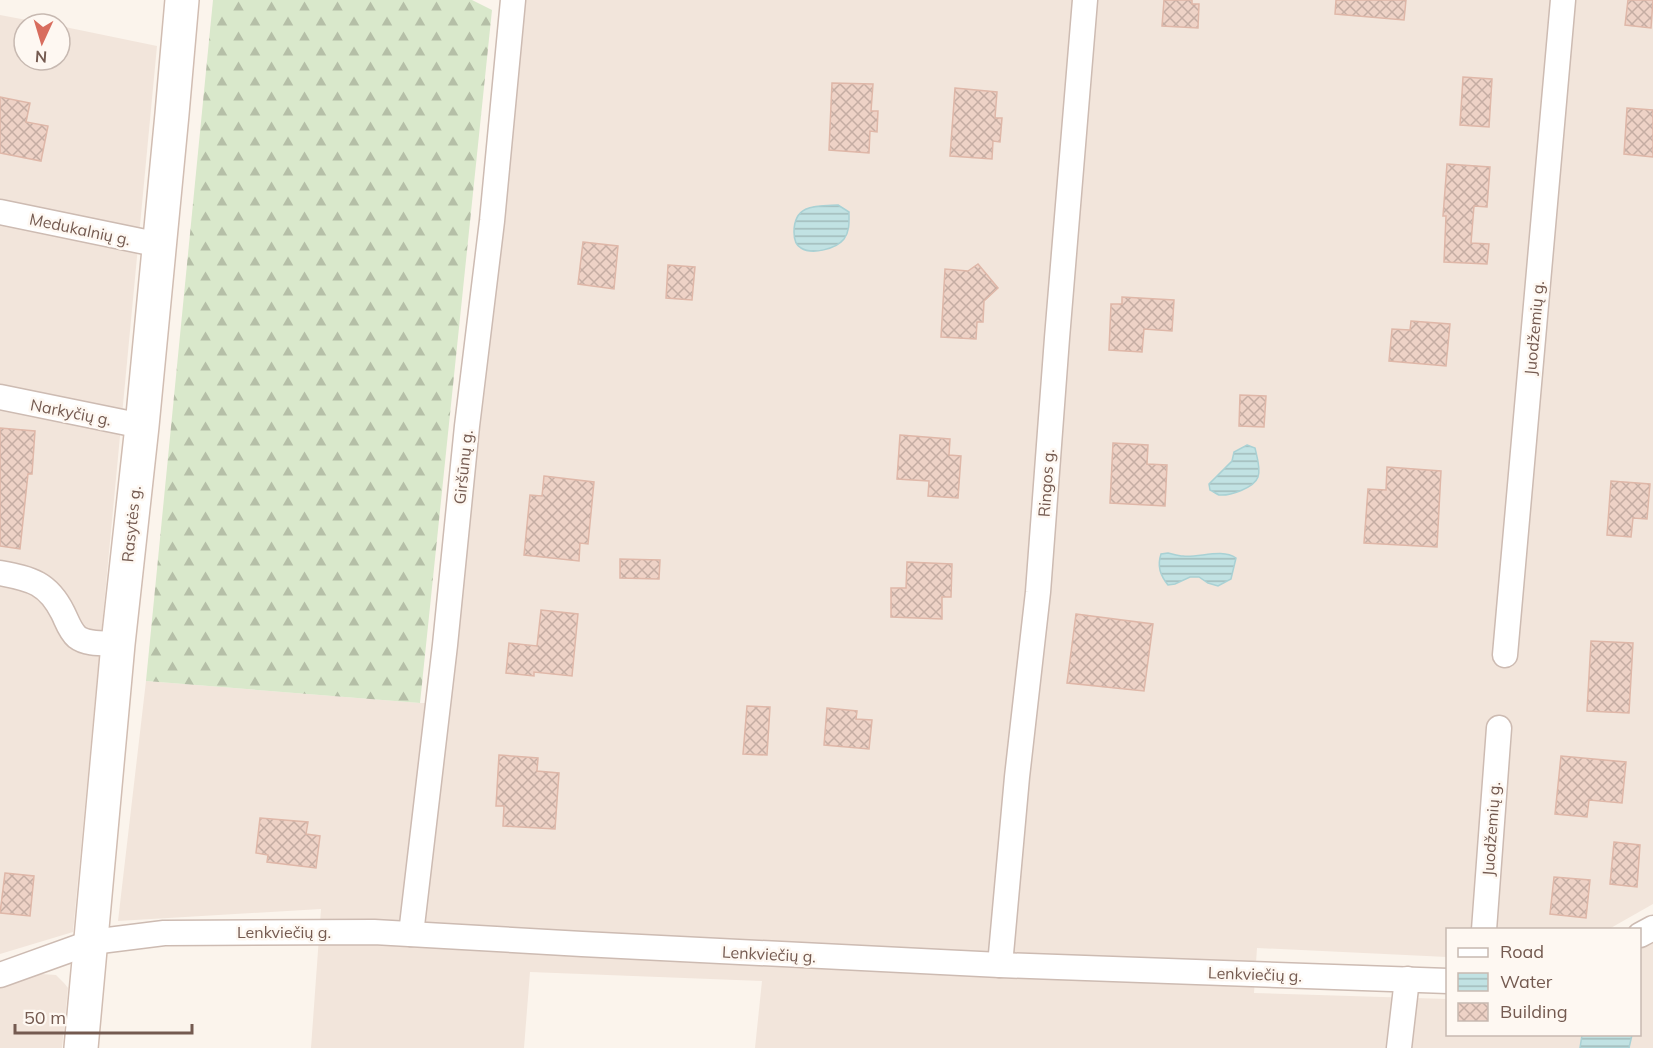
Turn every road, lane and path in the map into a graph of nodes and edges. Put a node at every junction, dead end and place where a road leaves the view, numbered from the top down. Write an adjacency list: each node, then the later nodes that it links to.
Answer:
1 (182, 0): 6 (main road, Rasytės g.)
2 (513, 0): 14 (street, Giršūnų g.)
3 (1086, 0): 16 (street, Ringos g.)
4 (1563, 0): 11 (street, Juodžemių g.)
5 (0, 212): 6 (street, Medukalnių g.)
6 (160, 245): 8 (main road, Rasytės g.)
7 (0, 397): 8 (street, Narkyčių g.)
8 (142, 426): 10 (main road, Rasytės g.)
9 (0, 573): 10 (street)
10 (118, 644): 15 (main road, Rasytės g.)
11 (1505, 655)
12 (1499, 728): 13 (street, Juodžemių g.)
13 (1484, 928)
14 (411, 934): 15 (street, Lenkviečių g.); 16 (street, Lenkviečių g.)
15 (92, 942): 17 (street, Lenkviečių g.); 20 (main road, Rasytės g.)
16 (1000, 965): 18 (street, Lenkviečių g.)
17 (0, 975)
18 (1407, 979): 19 (street, Lenkviečių g.); 21 (street)
19 (1446, 981)
20 (81, 1048)
21 (1399, 1048)

